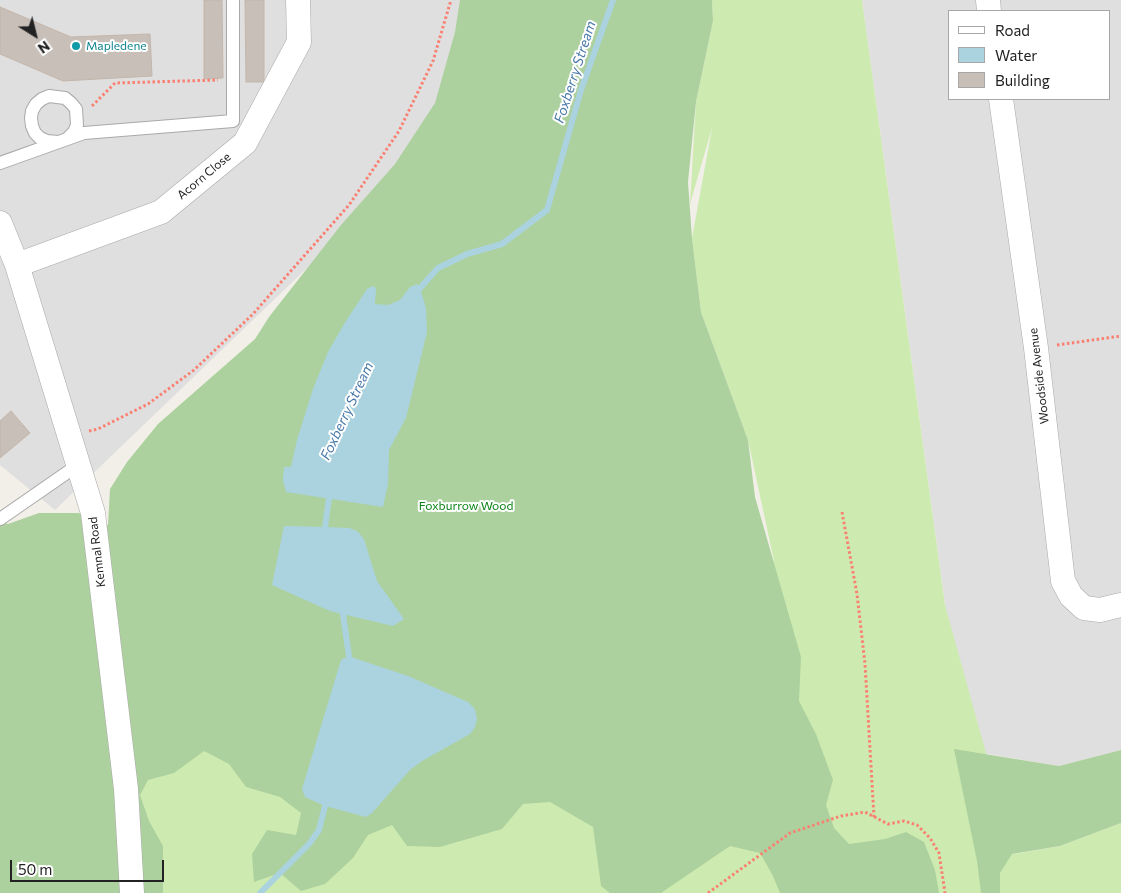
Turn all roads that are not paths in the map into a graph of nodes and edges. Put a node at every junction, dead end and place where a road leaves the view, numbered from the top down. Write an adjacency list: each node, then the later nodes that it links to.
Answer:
1 (233, 0): 4 (lane)
2 (298, 0): 6 (street, Acorn Close)
3 (1002, 100): 9 (street, Woodside Avenue)
4 (0, 163)
5 (0, 223): 6 (street, Kemnal Road)
6 (17, 265): 7 (street, Kemnal Road)
7 (78, 465): 8 (lane); 10 (street, Kemnal Road)
8 (0, 519)
9 (1121, 605)
10 (132, 893)

